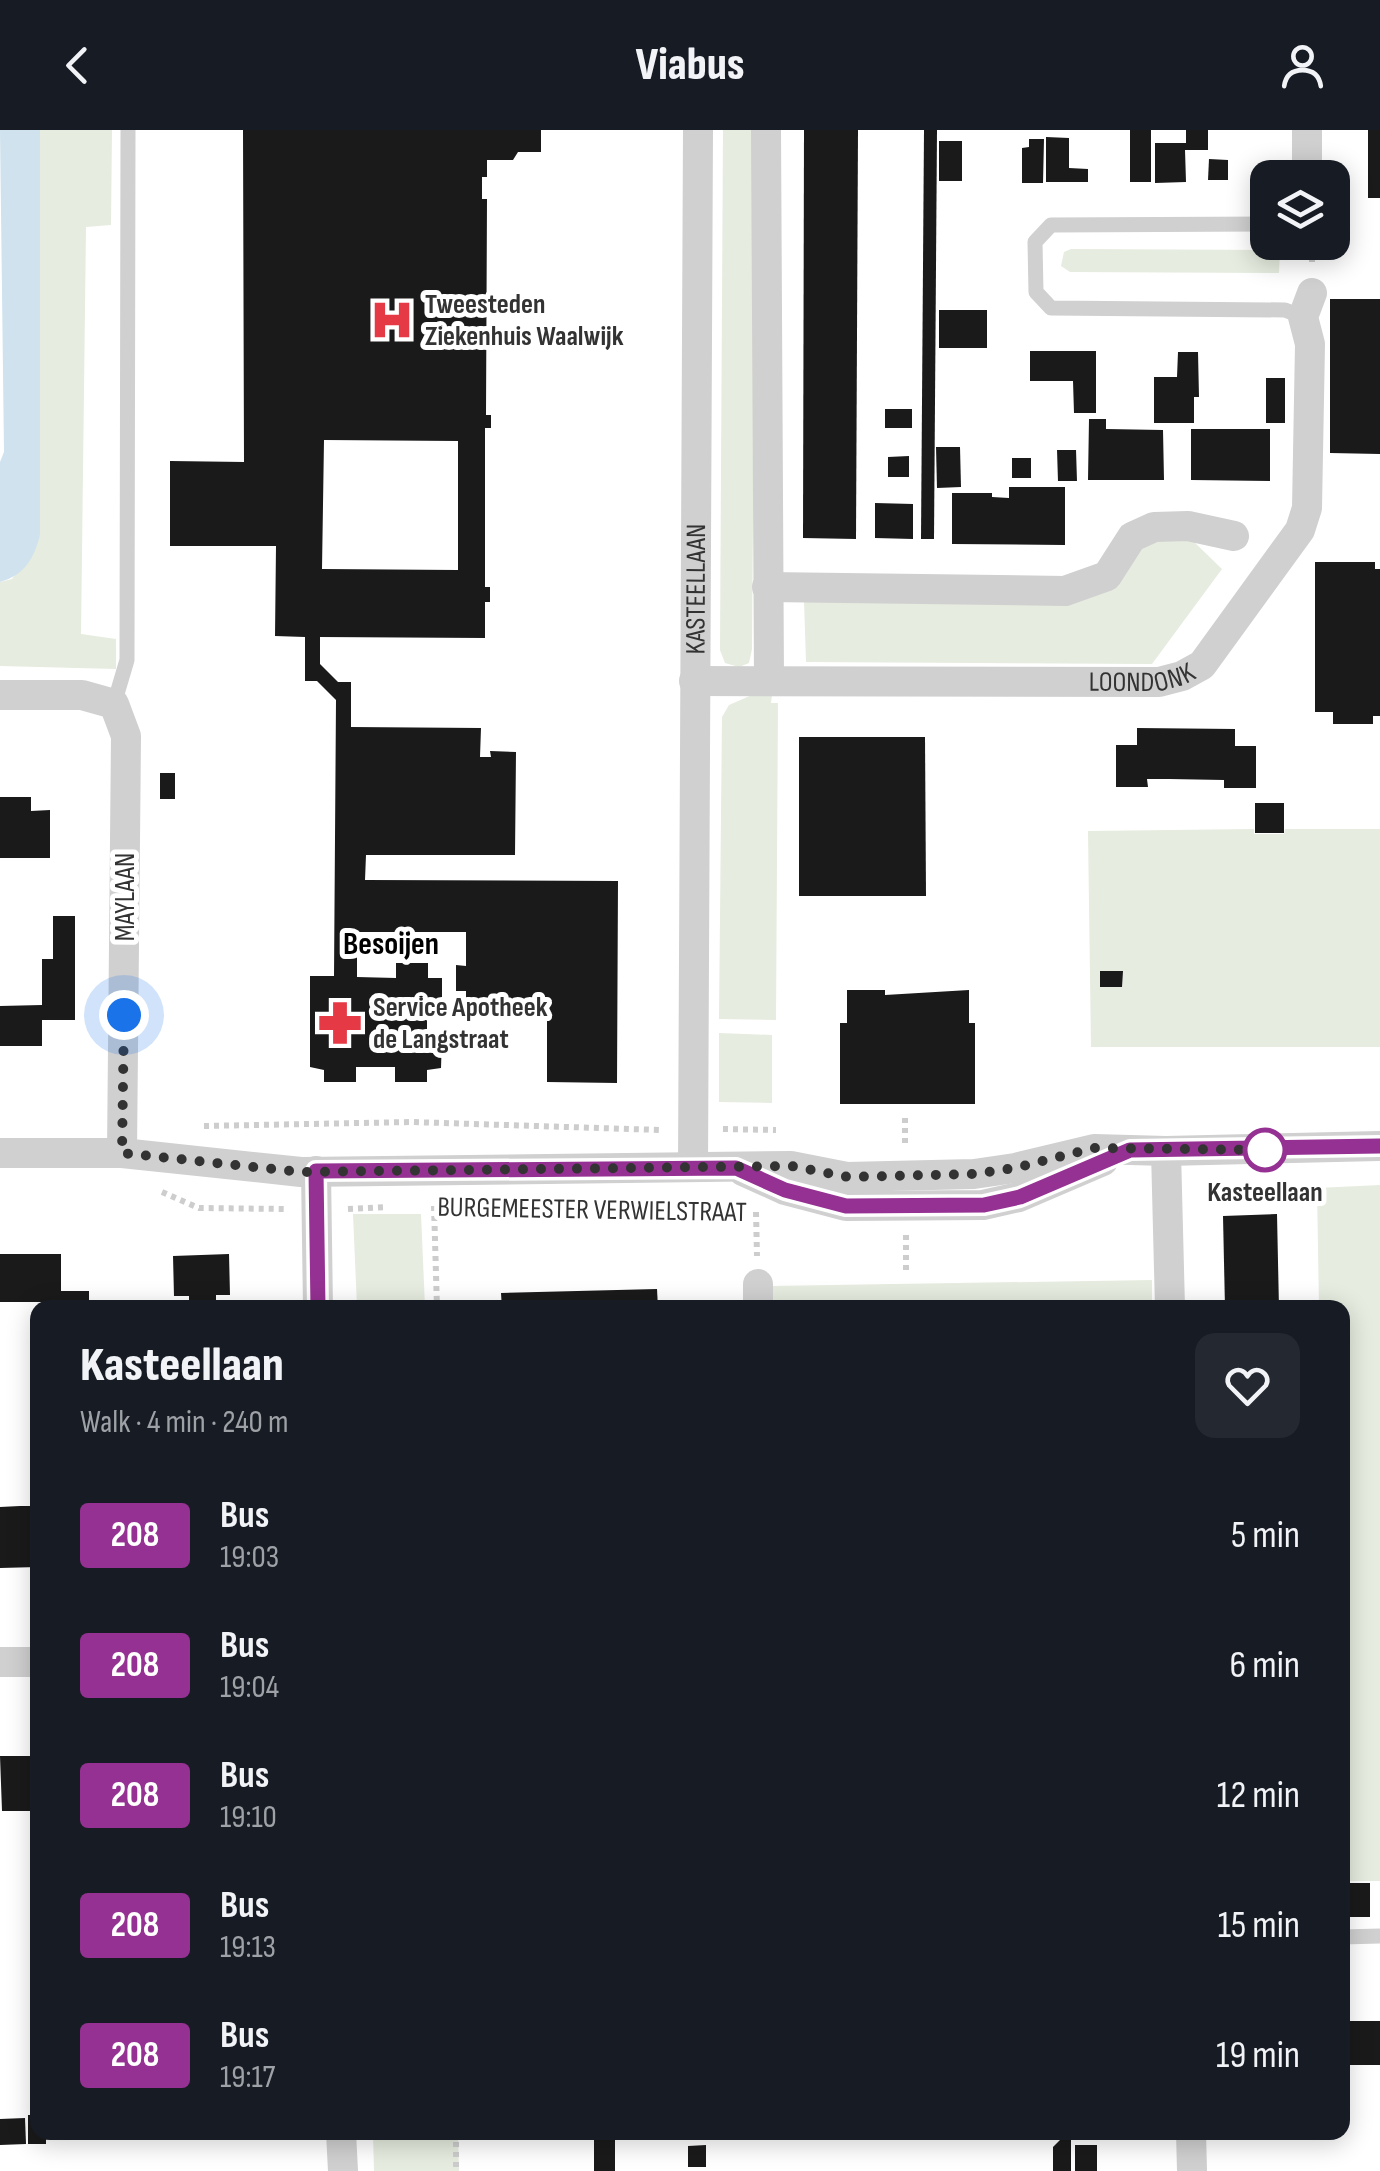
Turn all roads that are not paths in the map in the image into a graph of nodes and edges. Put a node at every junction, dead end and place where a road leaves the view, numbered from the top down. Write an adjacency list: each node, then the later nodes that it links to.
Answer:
1 (128, 130): 13 (lane)
2 (698, 130): 11 (street, KASTEELLAAN)
3 (766, 130): 9 (street)
4 (1307, 130): 5 (street)
5 (1308, 160)
6 (1250, 224): 7 (lane, LOONDONK)
7 (1307, 305): 10 (street, LOONDONK)
8 (1234, 536): 9 (street)
9 (767, 587): 10 (street)
10 (769, 680): 11 (street, LOONDONK)
11 (694, 681): 18 (street, KASTEELLAAN)
12 (0, 695): 13 (street)
13 (114, 704): 17 (street, MAYLAAN)
14 (1380, 1146): 15 (street, BURGEMEESTER VERWIELSTRAAT)
15 (1166, 1151): 18 (street, BURGEMEESTER VERWIELSTRAAT); 21 (street)
16 (0, 1152): 17 (street, BURGEMEESTER VERWIELSTRAAT)
17 (122, 1153): 19 (street, BURGEMEESTER VERWIELSTRAAT)
18 (692, 1167): 19 (street, BURGEMEESTER VERWIELSTRAAT)
19 (316, 1171): 20 (street)
20 (318, 1300)
21 (1170, 1300)
22 (0, 1662): 23 (street)
23 (30, 1662)
24 (1380, 1936): 25 (lane)
25 (1350, 1937)
26 (342, 2140): 28 (street)
27 (1190, 2140): 29 (street)
28 (342, 2171)
29 (1192, 2171)

